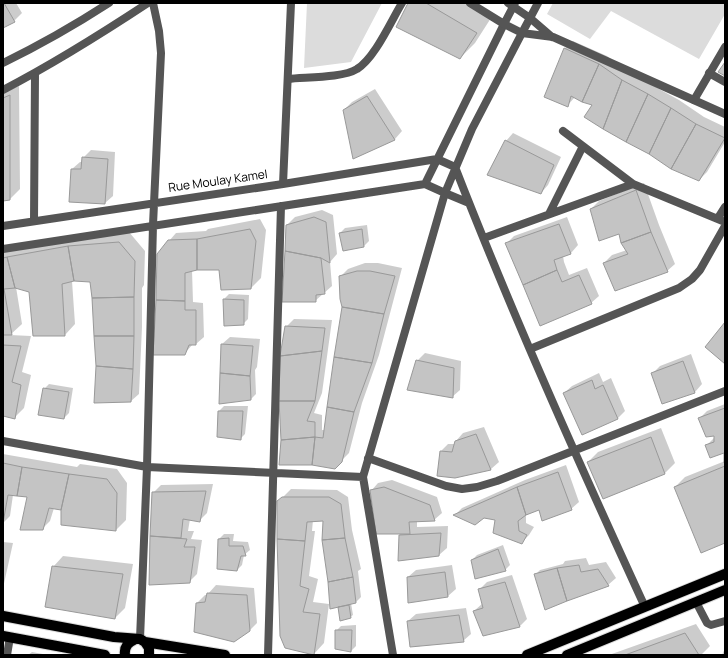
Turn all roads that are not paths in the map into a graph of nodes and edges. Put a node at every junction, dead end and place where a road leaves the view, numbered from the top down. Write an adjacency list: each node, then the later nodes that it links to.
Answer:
1 (109, 3): 14 (street)
2 (148, 3): 16 (street)
3 (153, 3): 30 (street)
4 (290, 3): 17 (street)
5 (402, 3): 17 (street)
6 (470, 3): 10 (street)
7 (538, 3): 9 (street)
8 (512, 4): 9 (street); 10 (street)
9 (530, 18): 11 (street); 12 (street)
10 (504, 24): 11 (street); 24 (street)
11 (522, 33): 12 (street); 25 (street)
12 (553, 37): 20 (street)
13 (725, 47): 15 (street)
14 (3, 63)
15 (709, 73): 18 (street); 20 (street)
16 (34, 74): 19 (street); 36 (street)
17 (288, 79): 26 (street)
18 (725, 82)
19 (3, 90)
20 (694, 100): 21 (street)
21 (725, 114)
22 (563, 131): 23 (street)
23 (583, 146): 28 (street); 34 (street)
24 (437, 158): 25 (street); 26 (street, Rue Moulay Kamel); 27 (street)
25 (455, 167): 29 (street); 31 (street)
26 (283, 184): 30 (street, Rue Moulay Kamel)
27 (425, 184): 29 (street); 32 (street)
28 (633, 184): 34 (street); 35 (street)
29 (445, 193): 31 (street); 46 (street)
30 (155, 202): 36 (street, Rue Moulay Kamel); 37 (street)
31 (469, 203): 40 (street)
32 (281, 206): 37 (street); 48 (street)
33 (725, 207): 35 (street)
34 (549, 214): 40 (street)
35 (722, 220)
36 (34, 221): 38 (street, Rue Moulay Kamel)
37 (153, 225): 41 (street); 47 (street)
38 (3, 226)
39 (725, 226): 42 (street)
40 (484, 238): 42 (street)
41 (3, 249)
42 (530, 349): 45 (street)
43 (725, 391): 45 (street)
44 (3, 440): 47 (street)
45 (574, 451): 46 (street); 53 (street)
46 (368, 458): 49 (street)
47 (147, 467): 48 (street); 57 (street)
48 (273, 474): 49 (street); 63 (street)
49 (363, 477): 64 (street)
50 (725, 574): 53 (main road)
51 (725, 590): 52 (main road)
52 (696, 602): 55 (street); 66 (main road)
53 (645, 607): 65 (main road)
54 (3, 616): 57 (main road)
55 (725, 621)
56 (5, 638): 58 (street); 59 (main road)
57 (139, 640): 60 (main road); 61 (main road); 62 (main road)
58 (7, 655)
59 (105, 655)
60 (125, 655)
61 (149, 655)
62 (225, 655)
63 (268, 655)
64 (393, 655)
65 (527, 655)
66 (567, 655)

